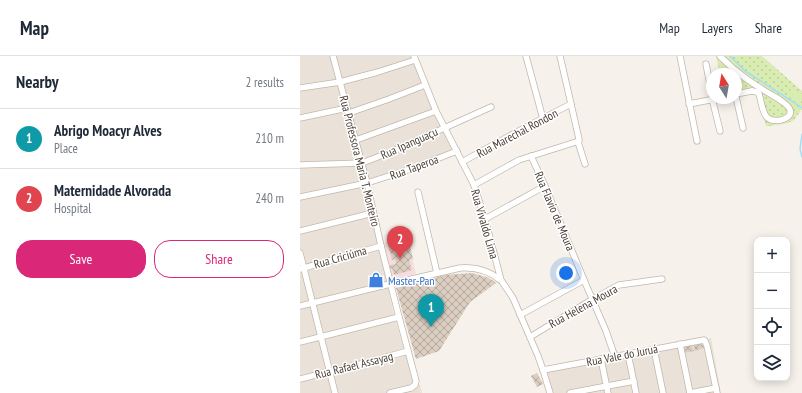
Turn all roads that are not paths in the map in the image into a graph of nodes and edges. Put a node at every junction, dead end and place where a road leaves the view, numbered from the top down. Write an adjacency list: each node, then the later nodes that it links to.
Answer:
1 (333, 56): 9 (street, Rua Professora Maria T. Monteiro)
2 (526, 56): 24 (street)
3 (560, 56): 16 (street)
4 (680, 56): 17 (street)
5 (720, 56): 10 (street)
6 (414, 58): 9 (street); 11 (street, Rua Vivaldo Lima)
7 (706, 64): 8 (street)
8 (707, 68)
9 (340, 82): 12 (street); 21 (street, Rua Professora Maria T. Monteiro)
10 (754, 84): 13 (street); 13 (street)
11 (425, 85): 21 (street); 22 (street, Rua Vivaldo Lima)
12 (300, 88)
13 (752, 90): 14 (street)
14 (742, 94)
15 (706, 100): 17 (street)
16 (571, 104): 24 (street, Rua Marechal Rondon); 30 (street)
17 (689, 104): 29 (street)
18 (713, 104): 27 (street)
19 (738, 104): 26 (street)
20 (491, 107): 25 (street, Rua Ipanguaçu)
21 (348, 111): 23 (street); 28 (street, Rua Professora Maria T. Monteiro)
22 (436, 111): 25 (street, Rua Vivaldo Lima); 28 (street)
23 (300, 118)
24 (543, 119): 33 (street, Rua Marechal Rondon)
25 (445, 127): 31 (street, Rua Vivaldo Lima); 34 (street, Rua Ipanguaçu)
26 (743, 128)
27 (720, 131)
28 (356, 140): 34 (street, Rua Professora Maria T. Monteiro)
29 (697, 141)
30 (578, 142): 32 (street); 35 (street)
31 (457, 151): 33 (street, Rua Vivaldo Lima); 37 (street, Rua Taperoa)
32 (531, 156): 38 (street); 39 (street, Rua Flavio de Moura)
33 (462, 162): 38 (street, Rua Vivaldo Lima)
34 (362, 163): 36 (street, Rua Ipanguaçu); 37 (street, Rua Professora Maria T. Monteiro)
35 (585, 164)
36 (300, 165)
37 (367, 183): 41 (street, Rua Taperoa); 42 (street, Rua Professora Maria T. Monteiro)
38 (474, 185): 43 (street, Rua Vivaldo Lima)
39 (545, 186): 43 (street); 51 (street, Rua Flavio de Moura)
40 (418, 192): 48 (street)
41 (300, 197)
42 (374, 213): 44 (street); 45 (street, Rua Professora Maria T. Monteiro)
43 (484, 219): 50 (street, Rua Vivaldo Lima)
44 (300, 231)
45 (381, 246): 47 (street, Rua Criciúma); 52 (street, Rua Professora Maria T. Monteiro)
46 (300, 253): 47 (street)
47 (302, 268): 54 (street)
48 (438, 273): 50 (street); 52 (street)
49 (662, 278): 53 (street, Rua Helena Moura)
50 (501, 280): 56 (street, Rua Vivaldo Lima)
51 (584, 280): 53 (street, Rua Flavio de Moura); 56 (street)
52 (390, 284): 54 (street); 57 (street, Rua Professora Maria T. Monteiro)
53 (593, 299): 58 (street, Rua Helena Moura); 65 (street, Rua Flavio de Moura)
54 (312, 303): 55 (street); 59 (street)
55 (300, 306)
56 (520, 315): 58 (street, Rua Vivaldo Lima)
57 (399, 317): 59 (street); 63 (street, Rua Professora Maria T. Monteiro)
58 (530, 336): 67 (street, Rua Vivaldo Lima)
59 (320, 337): 60 (street); 68 (street)
60 (300, 342)
61 (680, 344): 62 (street, Rua Vale do Juruá); 72 (street, Rua Vale do Juruá); 80 (street)
62 (654, 349): 64 (street, Rua Vale do Juruá); 79 (street)
63 (408, 351): 68 (street, Rua Rafael Assayag); 74 (street, Rua Professora Maria T. Monteiro)
64 (628, 354): 65 (street, Rua Vale do Juruá); 70 (street)
65 (615, 356): 66 (street, Rua Vale do Juruá)
66 (601, 359): 67 (street, Rua Vale do Juruá); 71 (street)
67 (544, 370): 75 (street, Rua Vivaldo Lima)
68 (329, 372): 69 (street, Rua Rafael Assayag); 73 (street)
69 (300, 379)
70 (634, 381): 71 (street); 78 (street)
71 (607, 386): 76 (street); 77 (street)
72 (716, 391): 80 (street)
73 (335, 393)
74 (390, 393)
75 (550, 393)
76 (570, 393)
77 (608, 393)
78 (636, 393)
79 (663, 393)
80 (690, 393)

